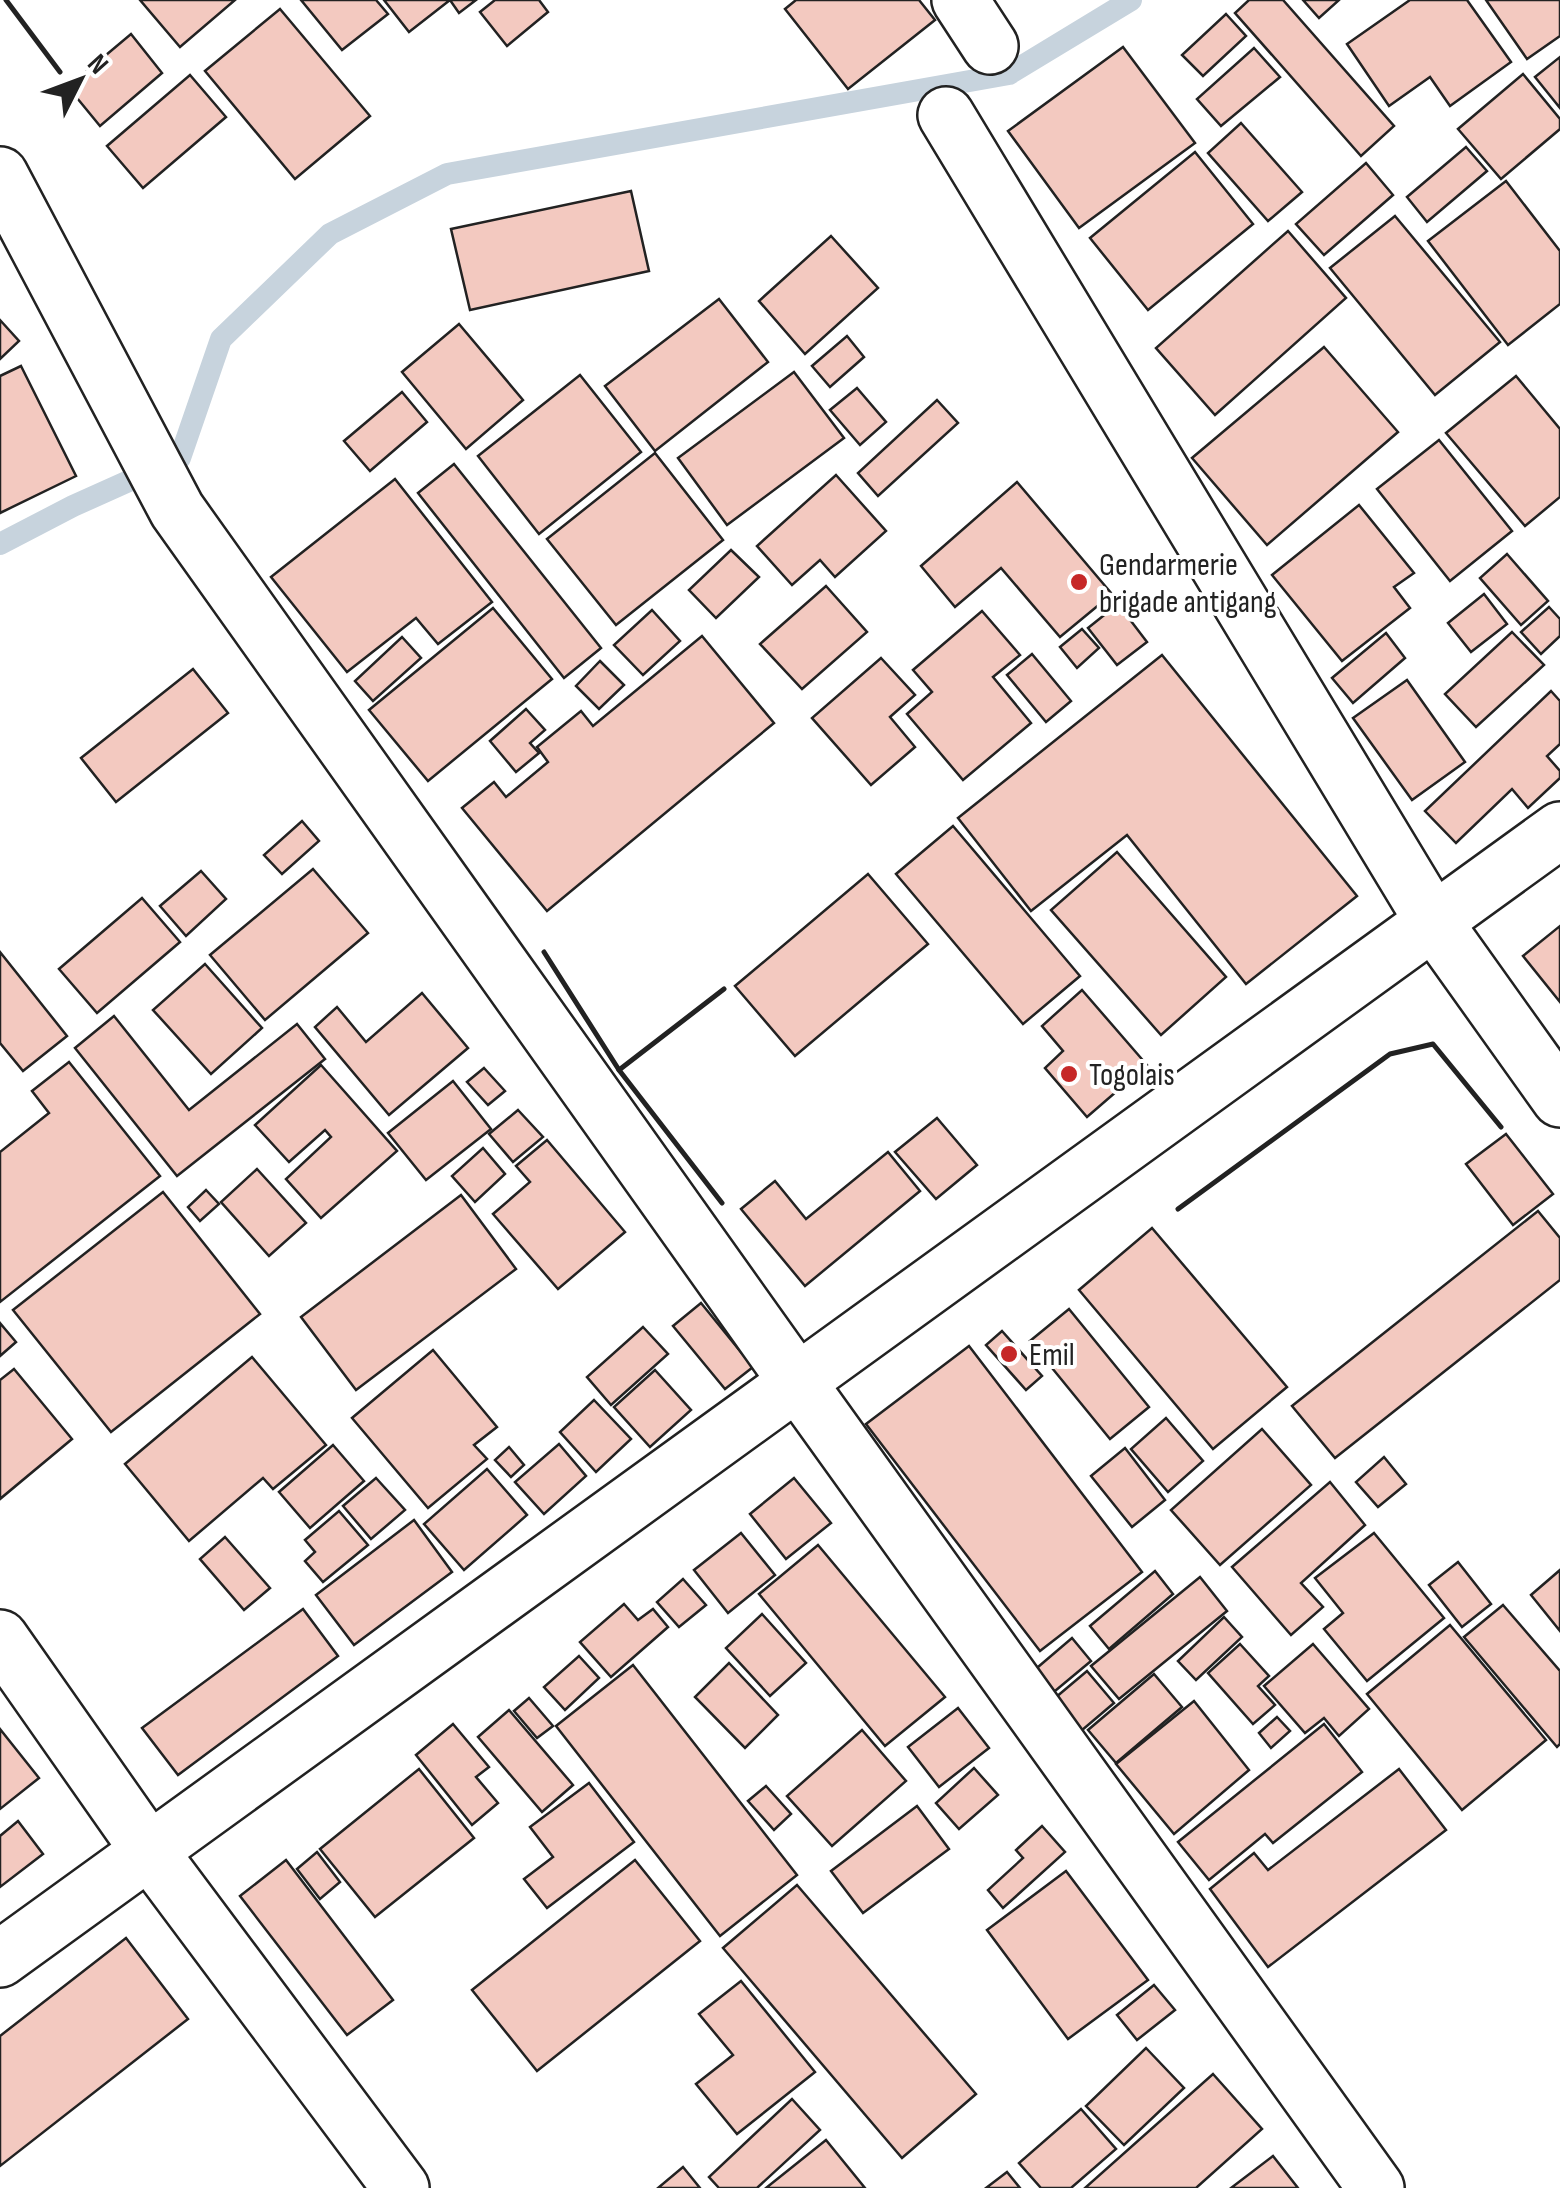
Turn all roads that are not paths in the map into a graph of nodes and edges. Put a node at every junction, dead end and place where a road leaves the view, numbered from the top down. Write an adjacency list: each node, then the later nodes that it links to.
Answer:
1 (960, 0): 2 (street)
2 (990, 46)
3 (946, 116): 6 (street)
4 (0, 175): 8 (street)
5 (1560, 830): 6 (street)
6 (1433, 921): 7 (street); 8 (street)
7 (1560, 1099)
8 (798, 1383): 10 (street); 13 (street)
9 (0, 1638): 10 (street)
10 (150, 1852): 11 (street); 12 (street)
11 (0, 1959)
12 (402, 2188)
13 (1376, 2188)

